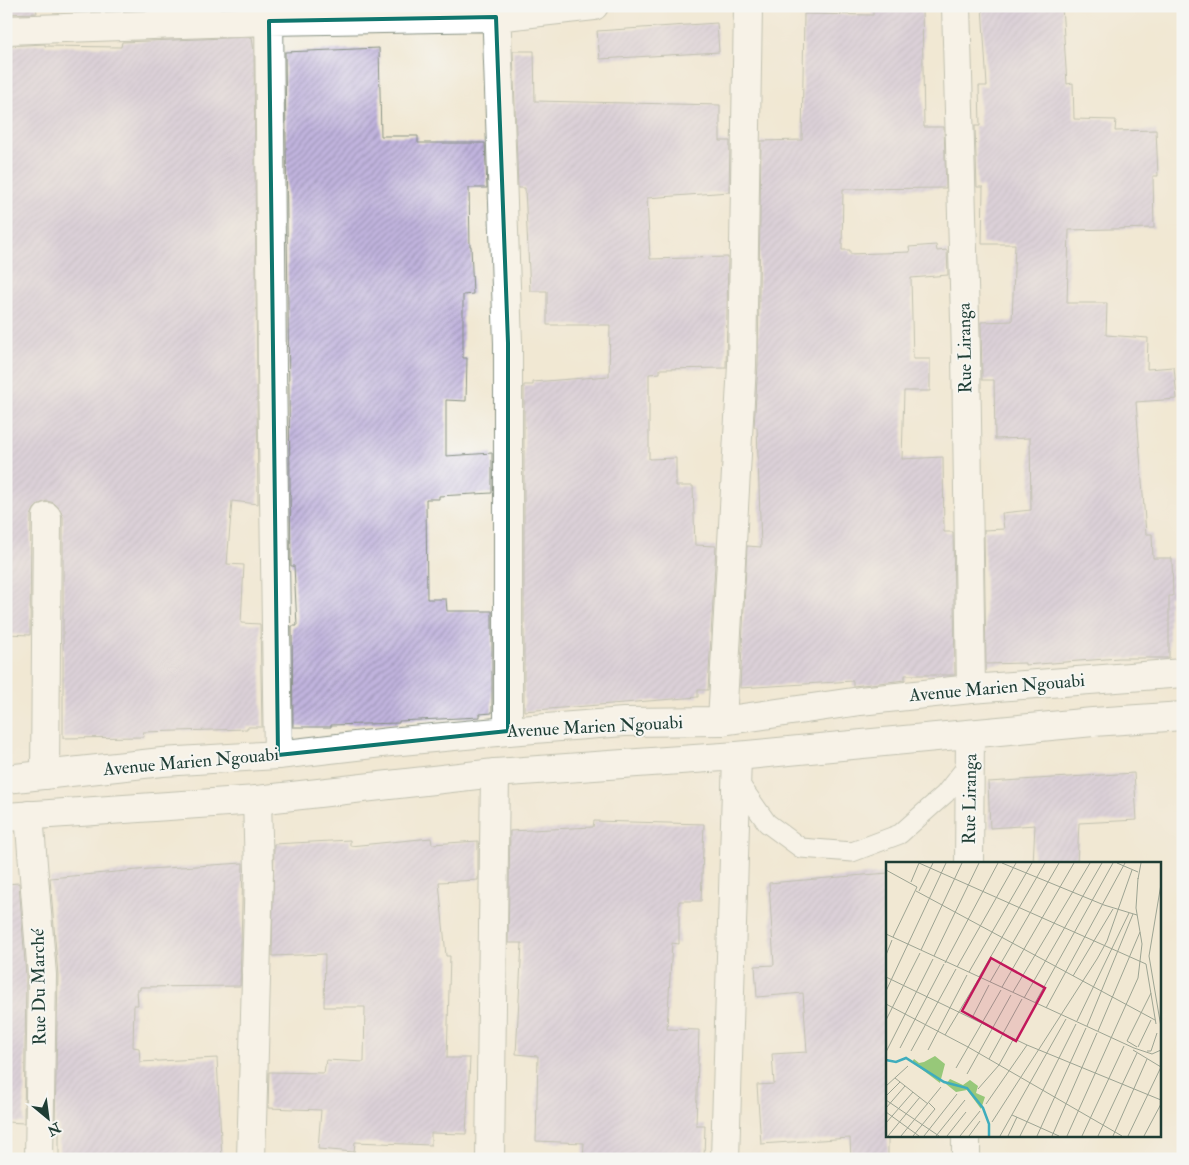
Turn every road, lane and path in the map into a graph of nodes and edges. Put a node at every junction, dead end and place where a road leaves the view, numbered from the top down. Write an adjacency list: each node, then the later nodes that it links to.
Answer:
1 (594, 6): 4 (street)
2 (748, 6): 12 (street)
3 (956, 6): 10 (street, Rue Liranga)
4 (496, 12): 5 (street); 13 (street)
5 (269, 13): 6 (street); 15 (street)
6 (57, 18): 7 (street)
7 (6, 30)
8 (47, 517): 18 (street)
9 (1183, 673): 10 (street, Avenue Marien Ngouabi)
10 (971, 689): 12 (street, Avenue Marien Ngouabi)
11 (1183, 716): 14 (street)
12 (722, 721): 13 (street, Avenue Marien Ngouabi)
13 (508, 731): 15 (street, Avenue Marien Ngouabi)
14 (970, 747): 16 (street); 16 (lane); 22 (street, Rue Liranga)
15 (278, 756): 18 (street, Avenue Marien Ngouabi)
16 (737, 767): 17 (street); 27 (street)
17 (495, 773): 20 (street); 26 (street)
18 (45, 775): 19 (street, Avenue Marien Ngouabi)
19 (6, 779)
20 (257, 800): 21 (street); 25 (street)
21 (18, 816): 24 (street, Rue Du Marché)
22 (969, 862)
23 (966, 1138): 28 (street)
24 (39, 1159)
25 (251, 1159)
26 (490, 1159)
27 (725, 1159)
28 (966, 1159)

